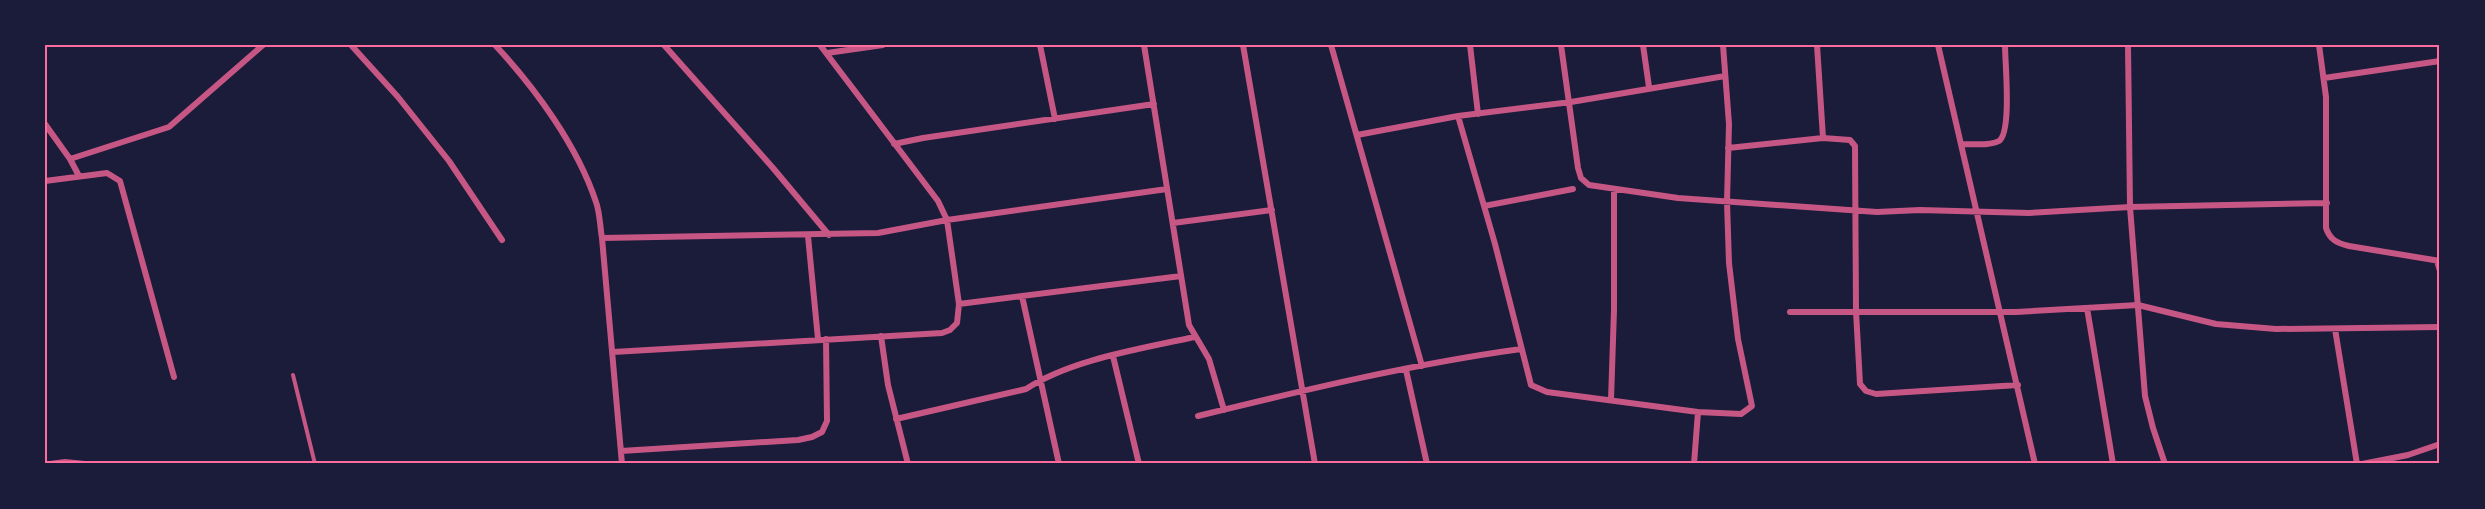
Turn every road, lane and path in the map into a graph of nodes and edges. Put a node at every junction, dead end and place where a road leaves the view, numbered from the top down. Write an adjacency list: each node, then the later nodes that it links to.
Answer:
1 (263, 45): 36 (street)
2 (351, 45): 54 (street)
3 (495, 45): 53 (street)
4 (664, 45): 51 (street)
5 (820, 45): 20 (street)
6 (883, 45): 20 (street)
7 (1040, 45): 29 (street)
8 (1144, 45): 26 (street)
9 (1243, 45): 46 (street)
10 (1331, 45): 31 (street)
11 (1470, 45): 27 (street)
12 (1561, 45): 25 (street)
13 (1643, 45): 24 (street)
14 (1724, 45): 22 (street)
15 (1817, 45): 32 (street)
16 (1938, 45): 34 (street)
17 (2005, 45): 34 (street)
18 (2128, 45): 45 (street)
19 (2319, 45): 23 (street)
20 (826, 53): 33 (street)
21 (2440, 60): 23 (street)
22 (1725, 76): 24 (street); 35 (street)
23 (2324, 78): 43 (street)
24 (1649, 87): 25 (street)
25 (1571, 102): 27 (street); 41 (street)
26 (1154, 104): 29 (street); 39 (street)
27 (1478, 114): 28 (street)
28 (1458, 116): 31 (street); 44 (street)
29 (1055, 118): 33 (street)
30 (45, 124): 36 (street)
31 (1357, 135): 74 (street)
32 (1823, 138): 35 (street); 47 (street)
33 (894, 144): 49 (street)
34 (1962, 144): 48 (street)
35 (1728, 148): 42 (street)
36 (70, 159): 37 (street)
37 (79, 176): 38 (street); 77 (street)
38 (45, 181)
39 (1167, 189): 49 (street); 50 (street)
40 (1574, 189): 44 (street)
41 (1614, 190): 42 (street); 81 (street)
42 (1727, 202): 47 (street); 83 (street)
43 (2327, 203): 45 (street); 55 (street)
44 (1484, 206): 71 (street)
45 (2130, 207): 48 (street); 60 (street)
46 (1272, 210): 50 (street); 80 (street)
47 (1856, 210): 48 (street); 62 (street)
48 (1976, 212): 64 (street)
49 (947, 220): 51 (street); 59 (street)
50 (1173, 223): 57 (street)
51 (829, 235): 52 (street)
52 (808, 236): 53 (street); 69 (street)
53 (602, 238): 72 (street)
54 (502, 240)
55 (2439, 261): 56 (street)
56 (2440, 271)
57 (1181, 276): 58 (street); 68 (street)
58 (1022, 296): 59 (street); 78 (street)
59 (959, 303): 67 (street)
60 (2138, 305): 61 (street); 66 (street); 100 (street)
61 (2087, 308): 64 (street); 99 (street)
62 (1856, 311): 63 (street); 64 (street); 79 (street)
63 (1790, 312)
64 (2001, 312): 79 (street)
65 (2440, 327): 66 (street)
66 (2335, 329): 101 (street)
67 (881, 336): 70 (street); 85 (street)
68 (1194, 336): 73 (street); 82 (street)
69 (818, 339): 70 (street); 72 (street)
70 (826, 339): 87 (street)
71 (1521, 349): 74 (street); 81 (street)
72 (613, 352): 87 (street)
73 (1113, 356): 78 (street); 94 (street)
74 (1422, 366): 75 (street)
75 (1406, 370): 80 (street); 96 (street)
76 (293, 375): 90 (lane)
77 (174, 377)
78 (1040, 380): 85 (street); 93 (street)
79 (2018, 385): 98 (street)
80 (1304, 391): 82 (street); 95 (street)
81 (1611, 400): 83 (street)
82 (1224, 410): 84 (street)
83 (1698, 412): 97 (street)
84 (1198, 416)
85 (896, 419): 92 (street)
86 (2440, 444): 102 (street)
87 (621, 451): 91 (street)
88 (50, 464): 89 (street)
89 (85, 464)
90 (315, 464)
91 (622, 464)
92 (908, 464)
93 (1059, 464)
94 (1139, 464)
95 (1315, 464)
96 (1427, 464)
97 (1694, 464)
98 (2035, 464)
99 (2114, 464)
100 (2166, 464)
101 (2357, 464)
102 (2362, 464)

